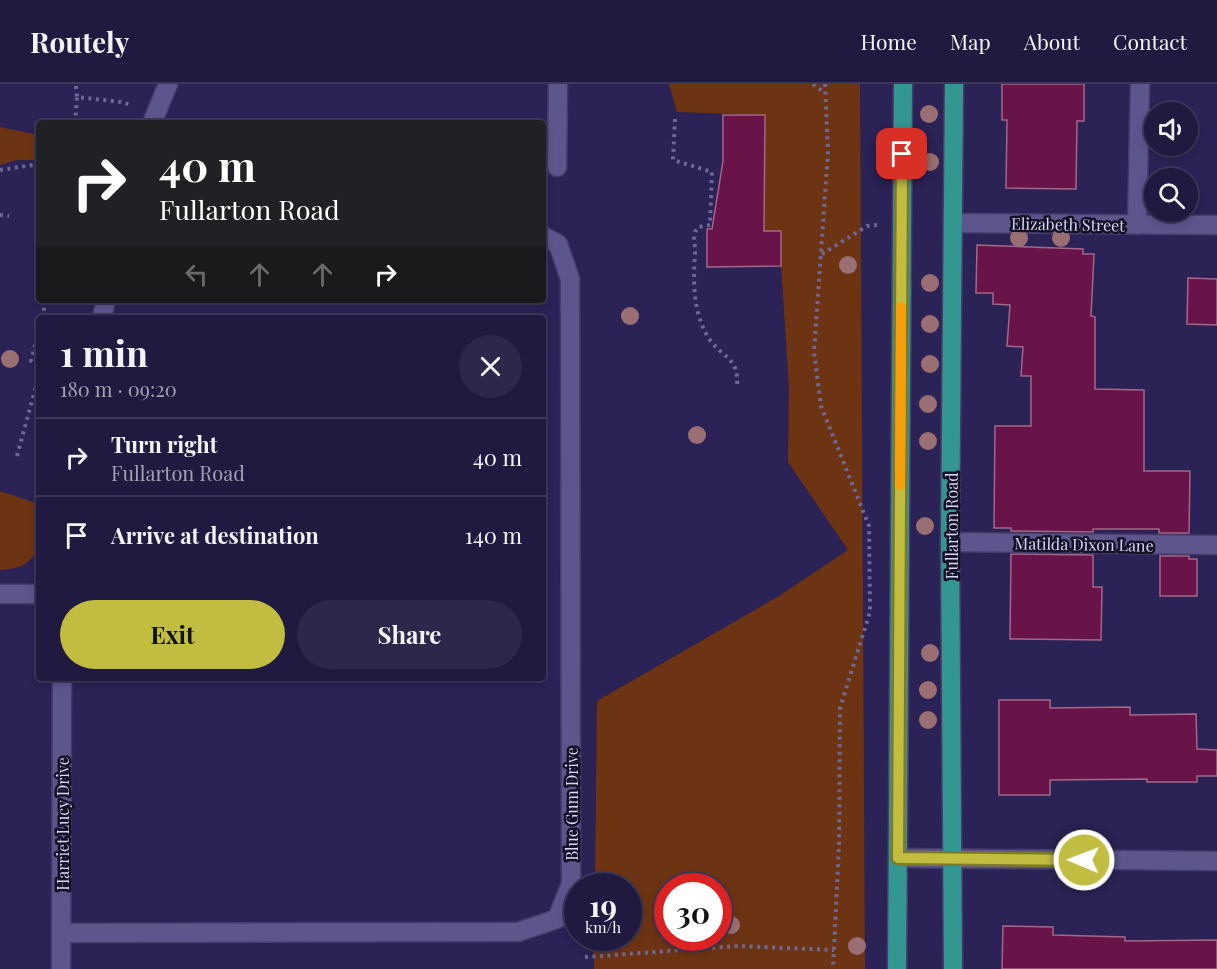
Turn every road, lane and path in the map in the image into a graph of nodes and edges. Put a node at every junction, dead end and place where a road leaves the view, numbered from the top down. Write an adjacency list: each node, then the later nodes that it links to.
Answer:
1 (168, 84): 14 (street)
2 (558, 84): 16 (street)
3 (813, 84): 9 (path)
4 (825, 84): 9 (path)
5 (903, 84): 36 (main road)
6 (954, 84): 20 (main road, Fullarton Road)
7 (1140, 84): 21 (street)
8 (76, 86): 10 (path)
9 (826, 93): 25 (path)
10 (77, 97): 11 (path); 13 (path)
11 (137, 108)
12 (675, 119): 29 (path)
13 (75, 120)
14 (153, 120)
15 (36, 164): 17 (path)
16 (557, 167)
17 (0, 170)
18 (0, 215): 19 (path)
19 (9, 216)
20 (954, 223): 21 (street, Elizabeth Street); 31 (main road, Fullarton Road)
21 (1137, 225): 22 (street, Elizabeth Street)
22 (1217, 225)
23 (867, 226): 25 (path)
24 (546, 238): 39 (street, Blue Gum Drive)
25 (821, 254): 40 (path)
26 (36, 343): 27 (path)
27 (36, 362)
28 (36, 386): 30 (path)
29 (737, 386)
30 (17, 456)
31 (950, 542): 32 (street, Matilda Dixon Lane); 37 (main road, Fullarton Road)
32 (1217, 545)
33 (0, 594): 34 (street)
34 (36, 594)
35 (62, 681): 39 (street, Harriet Lucy Drive)
36 (898, 858): 37 (street); 44 (main road)
37 (954, 858): 38 (street); 45 (main road, Fullarton Road)
38 (1217, 861)
39 (62, 933): 42 (street, Harriet Lucy Drive)
40 (834, 950): 41 (path); 43 (path)
41 (585, 957)
42 (61, 969)
43 (833, 969)
44 (897, 969)
45 (953, 969)

